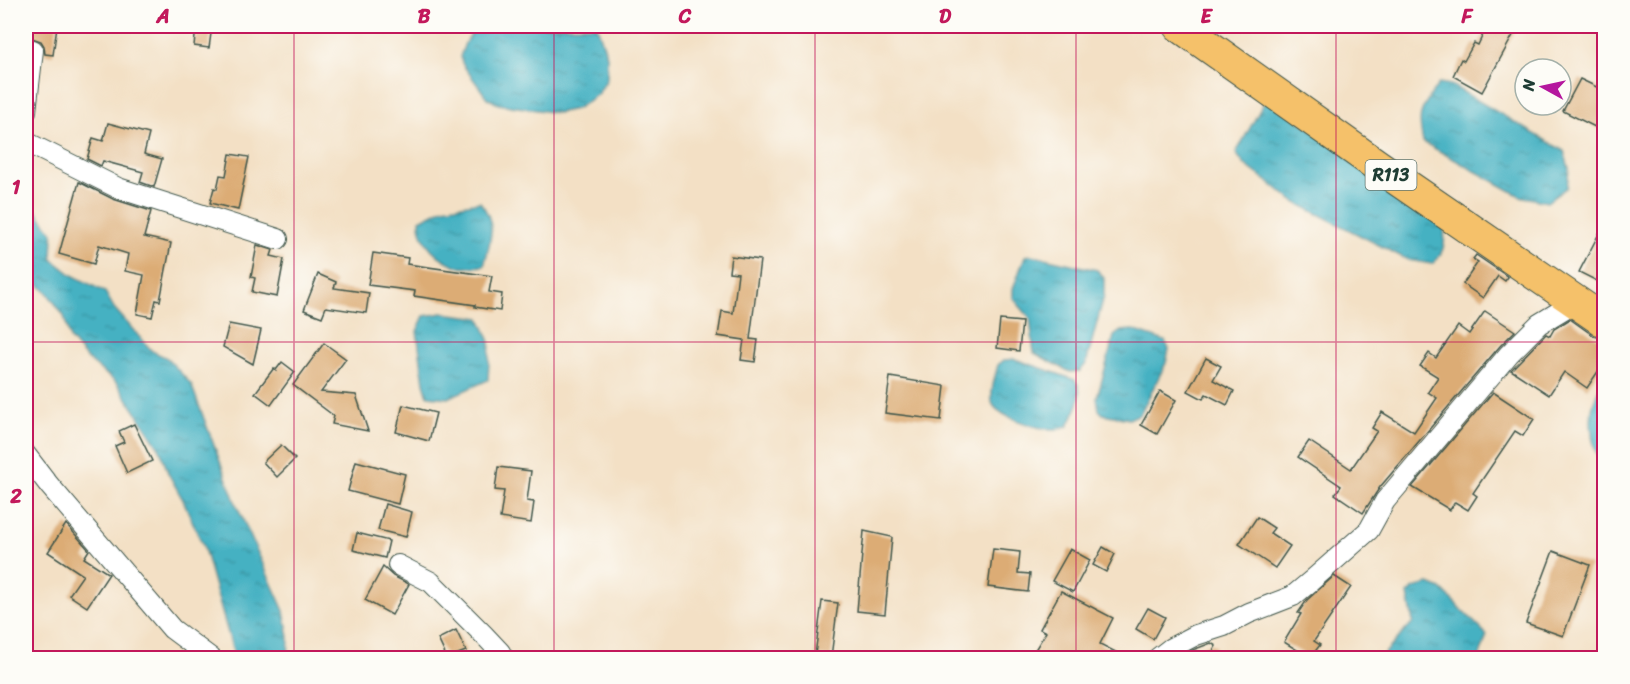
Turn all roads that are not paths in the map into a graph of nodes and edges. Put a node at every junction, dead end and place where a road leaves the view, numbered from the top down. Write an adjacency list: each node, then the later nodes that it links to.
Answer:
1 (1180, 26): 6 (main road, R113)
2 (26, 48): 3 (street)
3 (26, 111)
4 (26, 142): 5 (street)
5 (278, 239)
6 (1576, 301): 7 (main road, R113); 12 (street)
7 (1605, 321)
8 (26, 455): 10 (street)
9 (398, 565): 11 (street)
10 (211, 658)
11 (503, 658)
12 (1158, 658)

